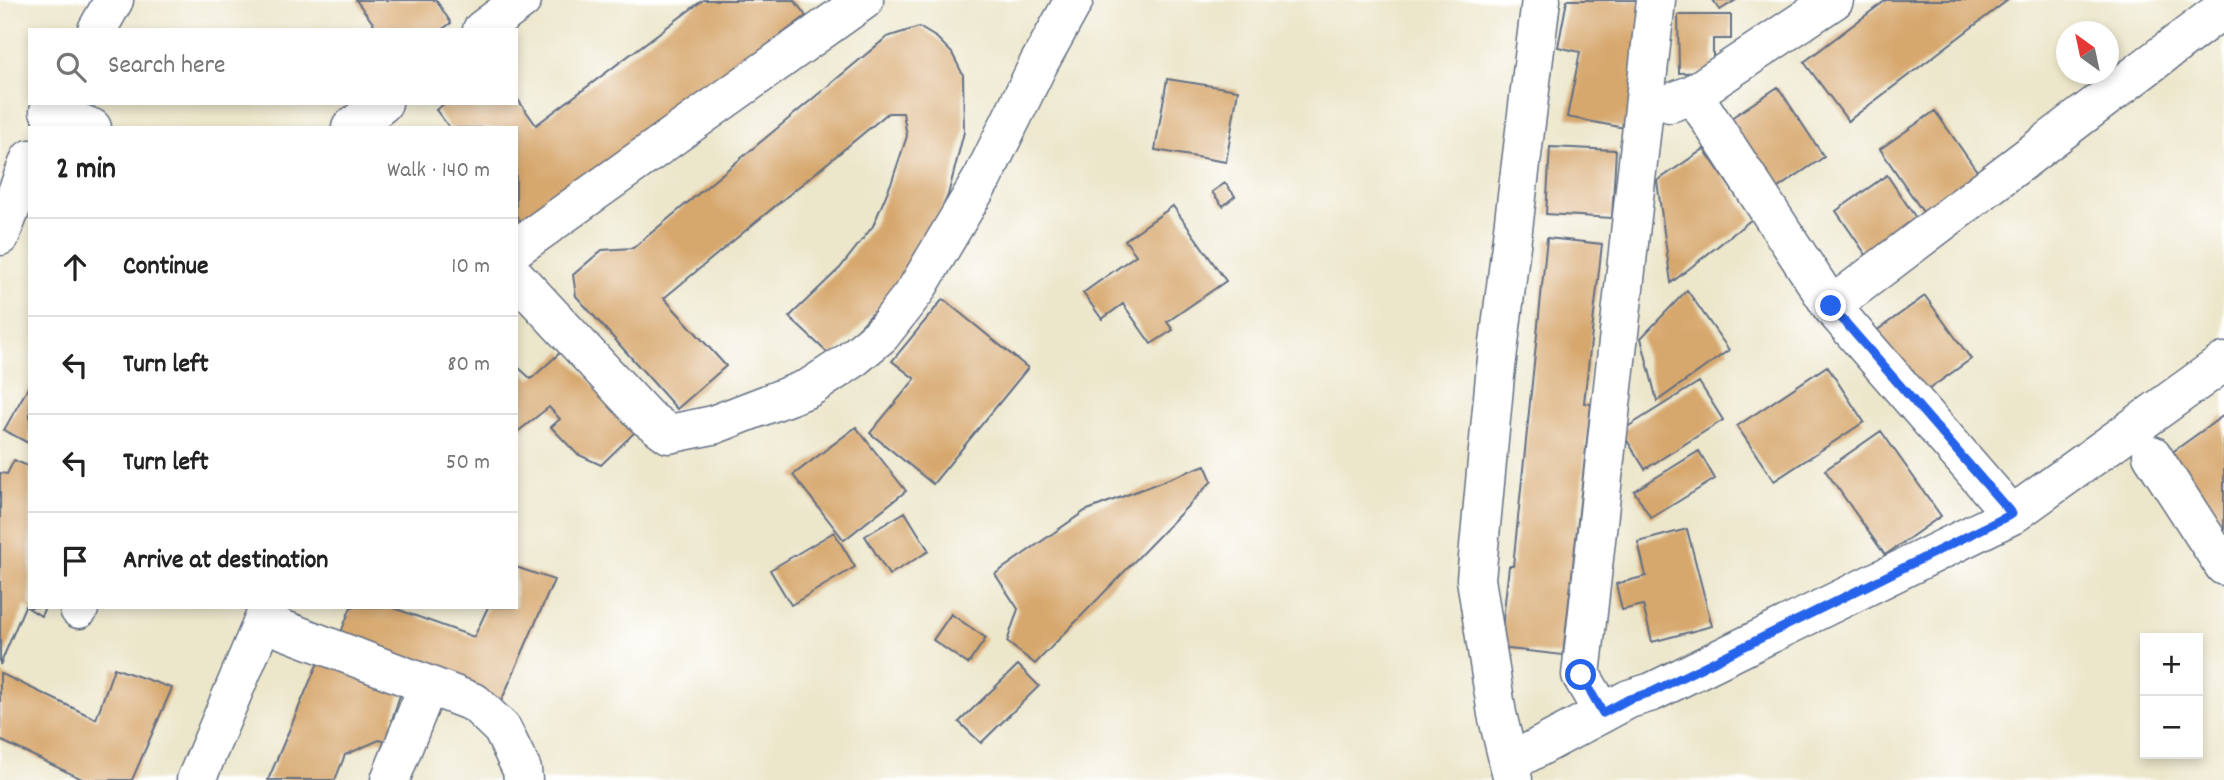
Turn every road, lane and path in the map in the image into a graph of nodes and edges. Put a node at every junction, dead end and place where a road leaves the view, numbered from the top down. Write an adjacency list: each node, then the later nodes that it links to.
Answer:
1 (114, 0): 9 (street)
2 (522, 0): 10 (street)
3 (1074, 0): 20 (street)
4 (1541, 0): 29 (street)
5 (1656, 0): 14 (street)
6 (1834, 0): 11 (street)
7 (842, 7): 19 (street)
8 (2224, 9): 21 (street)
9 (98, 28)
10 (485, 28)
11 (1693, 94): 14 (street); 21 (street)
12 (380, 105): 16 (street)
13 (48, 114): 15 (street)
14 (1643, 114): 28 (street)
15 (86, 126)
16 (354, 126)
17 (28, 164): 18 (street)
18 (0, 236)
19 (518, 247)
20 (518, 279)
21 (1831, 306): 24 (street)
22 (2224, 362): 24 (street)
23 (2152, 455): 25 (street)
24 (2012, 514): 28 (street)
25 (2224, 566)
26 (266, 615): 27 (street); 30 (street)
27 (428, 685): 31 (street); 32 (street)
28 (1603, 713): 29 (street)
29 (1511, 771)
30 (196, 780)
31 (390, 780)
32 (523, 780)

